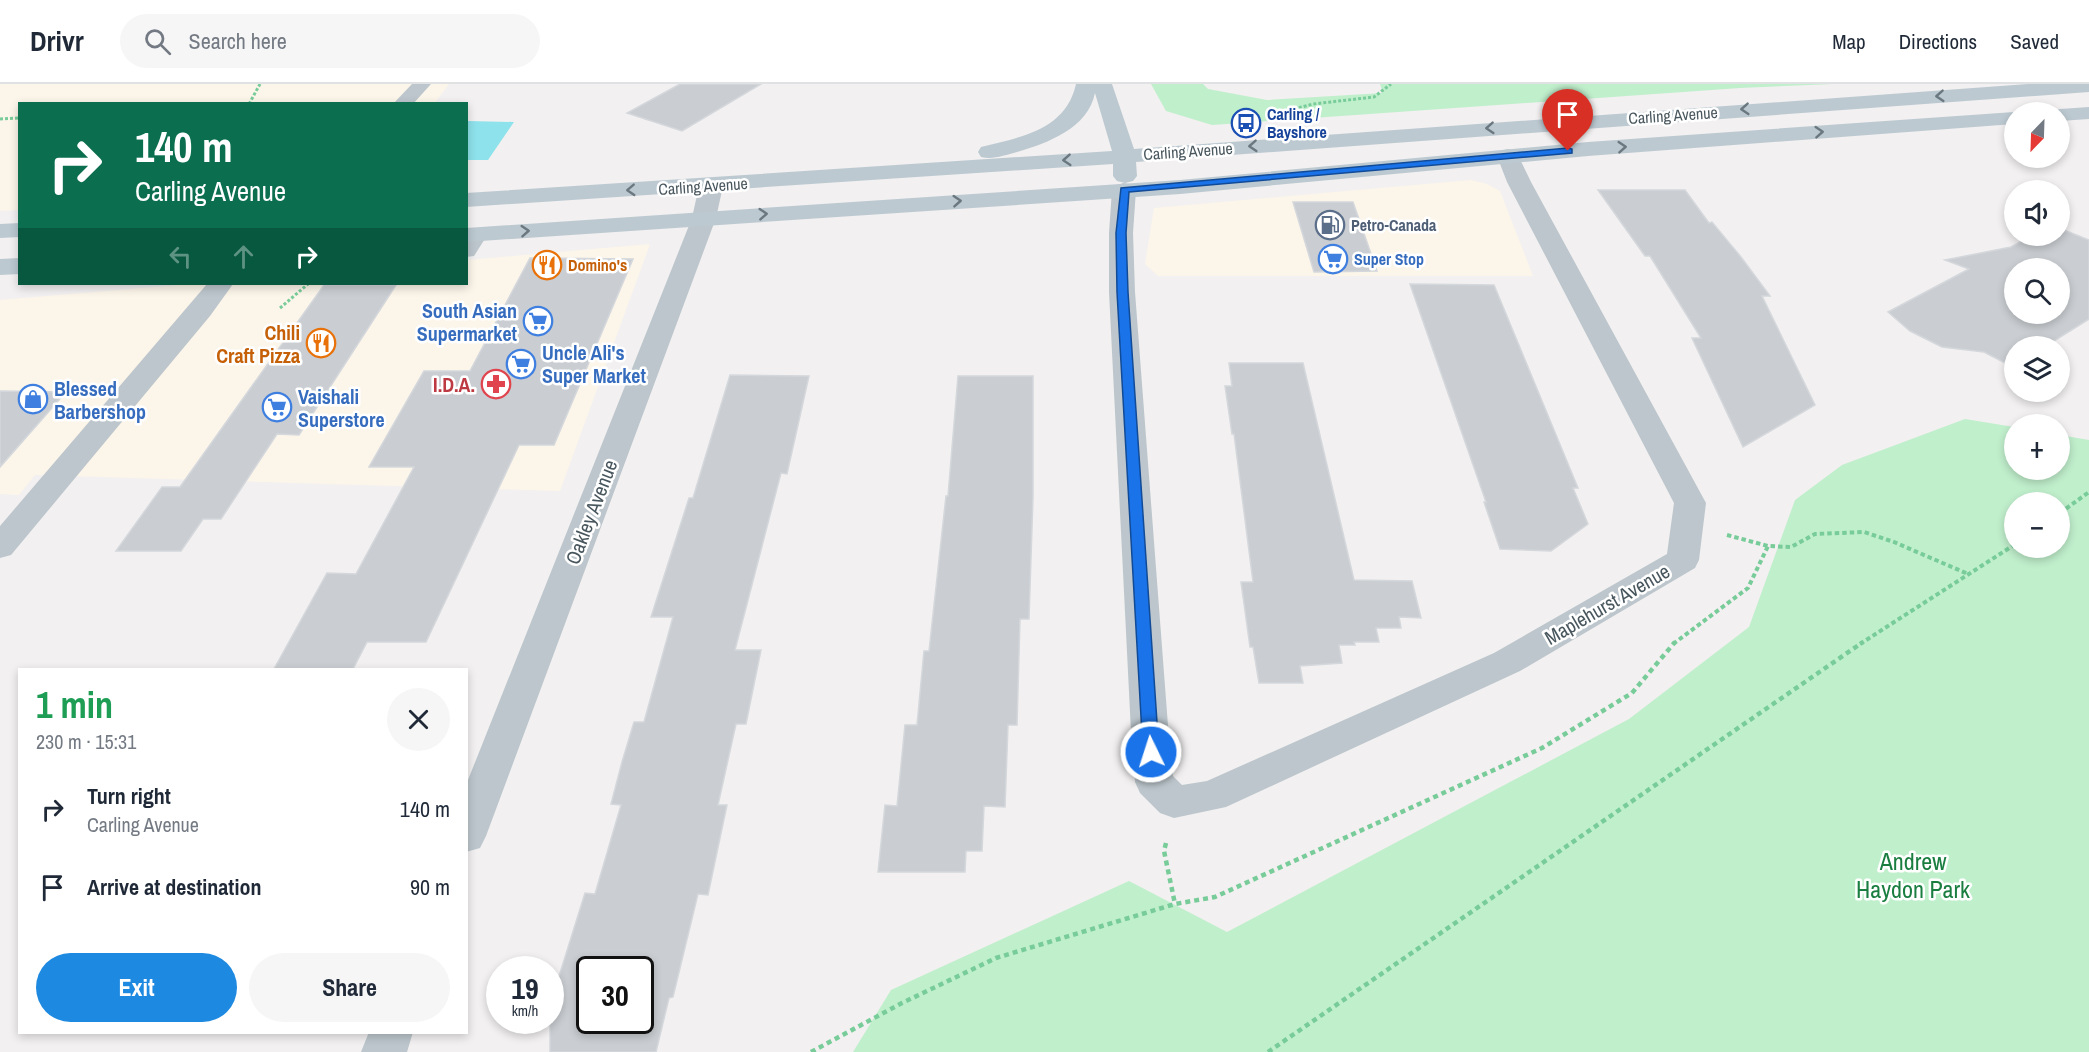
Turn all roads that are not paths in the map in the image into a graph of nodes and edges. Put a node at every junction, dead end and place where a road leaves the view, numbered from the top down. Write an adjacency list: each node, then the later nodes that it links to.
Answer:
1 (422, 84): 5 (lane)
2 (1086, 84): 13 (main road)
3 (1102, 84): 11 (main road)
4 (2089, 86): 7 (main road, Carling Avenue, one-way to 7)
5 (404, 102)
6 (2089, 113): 8 (main road)
7 (1677, 114): 10 (main road); 11 (main road, Carling Avenue, one-way to 11)
8 (2070, 114)
9 (2004, 119): 10 (main road, Carling Avenue, one-way to 9)
10 (1698, 141): 12 (main road, Carling Avenue, one-way to 10)
11 (1125, 155): 13 (main road, Carling Avenue, one-way to 13); 15 (main road)
12 (1508, 156): 15 (main road, Carling Avenue); 15 (street, Maplehurst Avenue)
13 (845, 176): 14 (main road, Carling Avenue)
14 (711, 186): 16 (main road, Carling Avenue, one-way to 16); 17 (street, Oakley Avenue)
15 (1124, 190): 17 (main road, Carling Avenue, one-way to 15)
16 (468, 200)
17 (704, 218): 20 (main road, Carling Avenue, one-way to 17); 25 (street, Oakley Avenue)
18 (18, 230): 19 (main road)
19 (0, 231)
20 (470, 240)
21 (18, 266): 22 (main road)
22 (0, 267)
23 (219, 285): 24 (street)
24 (0, 547)
25 (468, 831)
26 (390, 1034): 27 (street)
27 (384, 1052)

